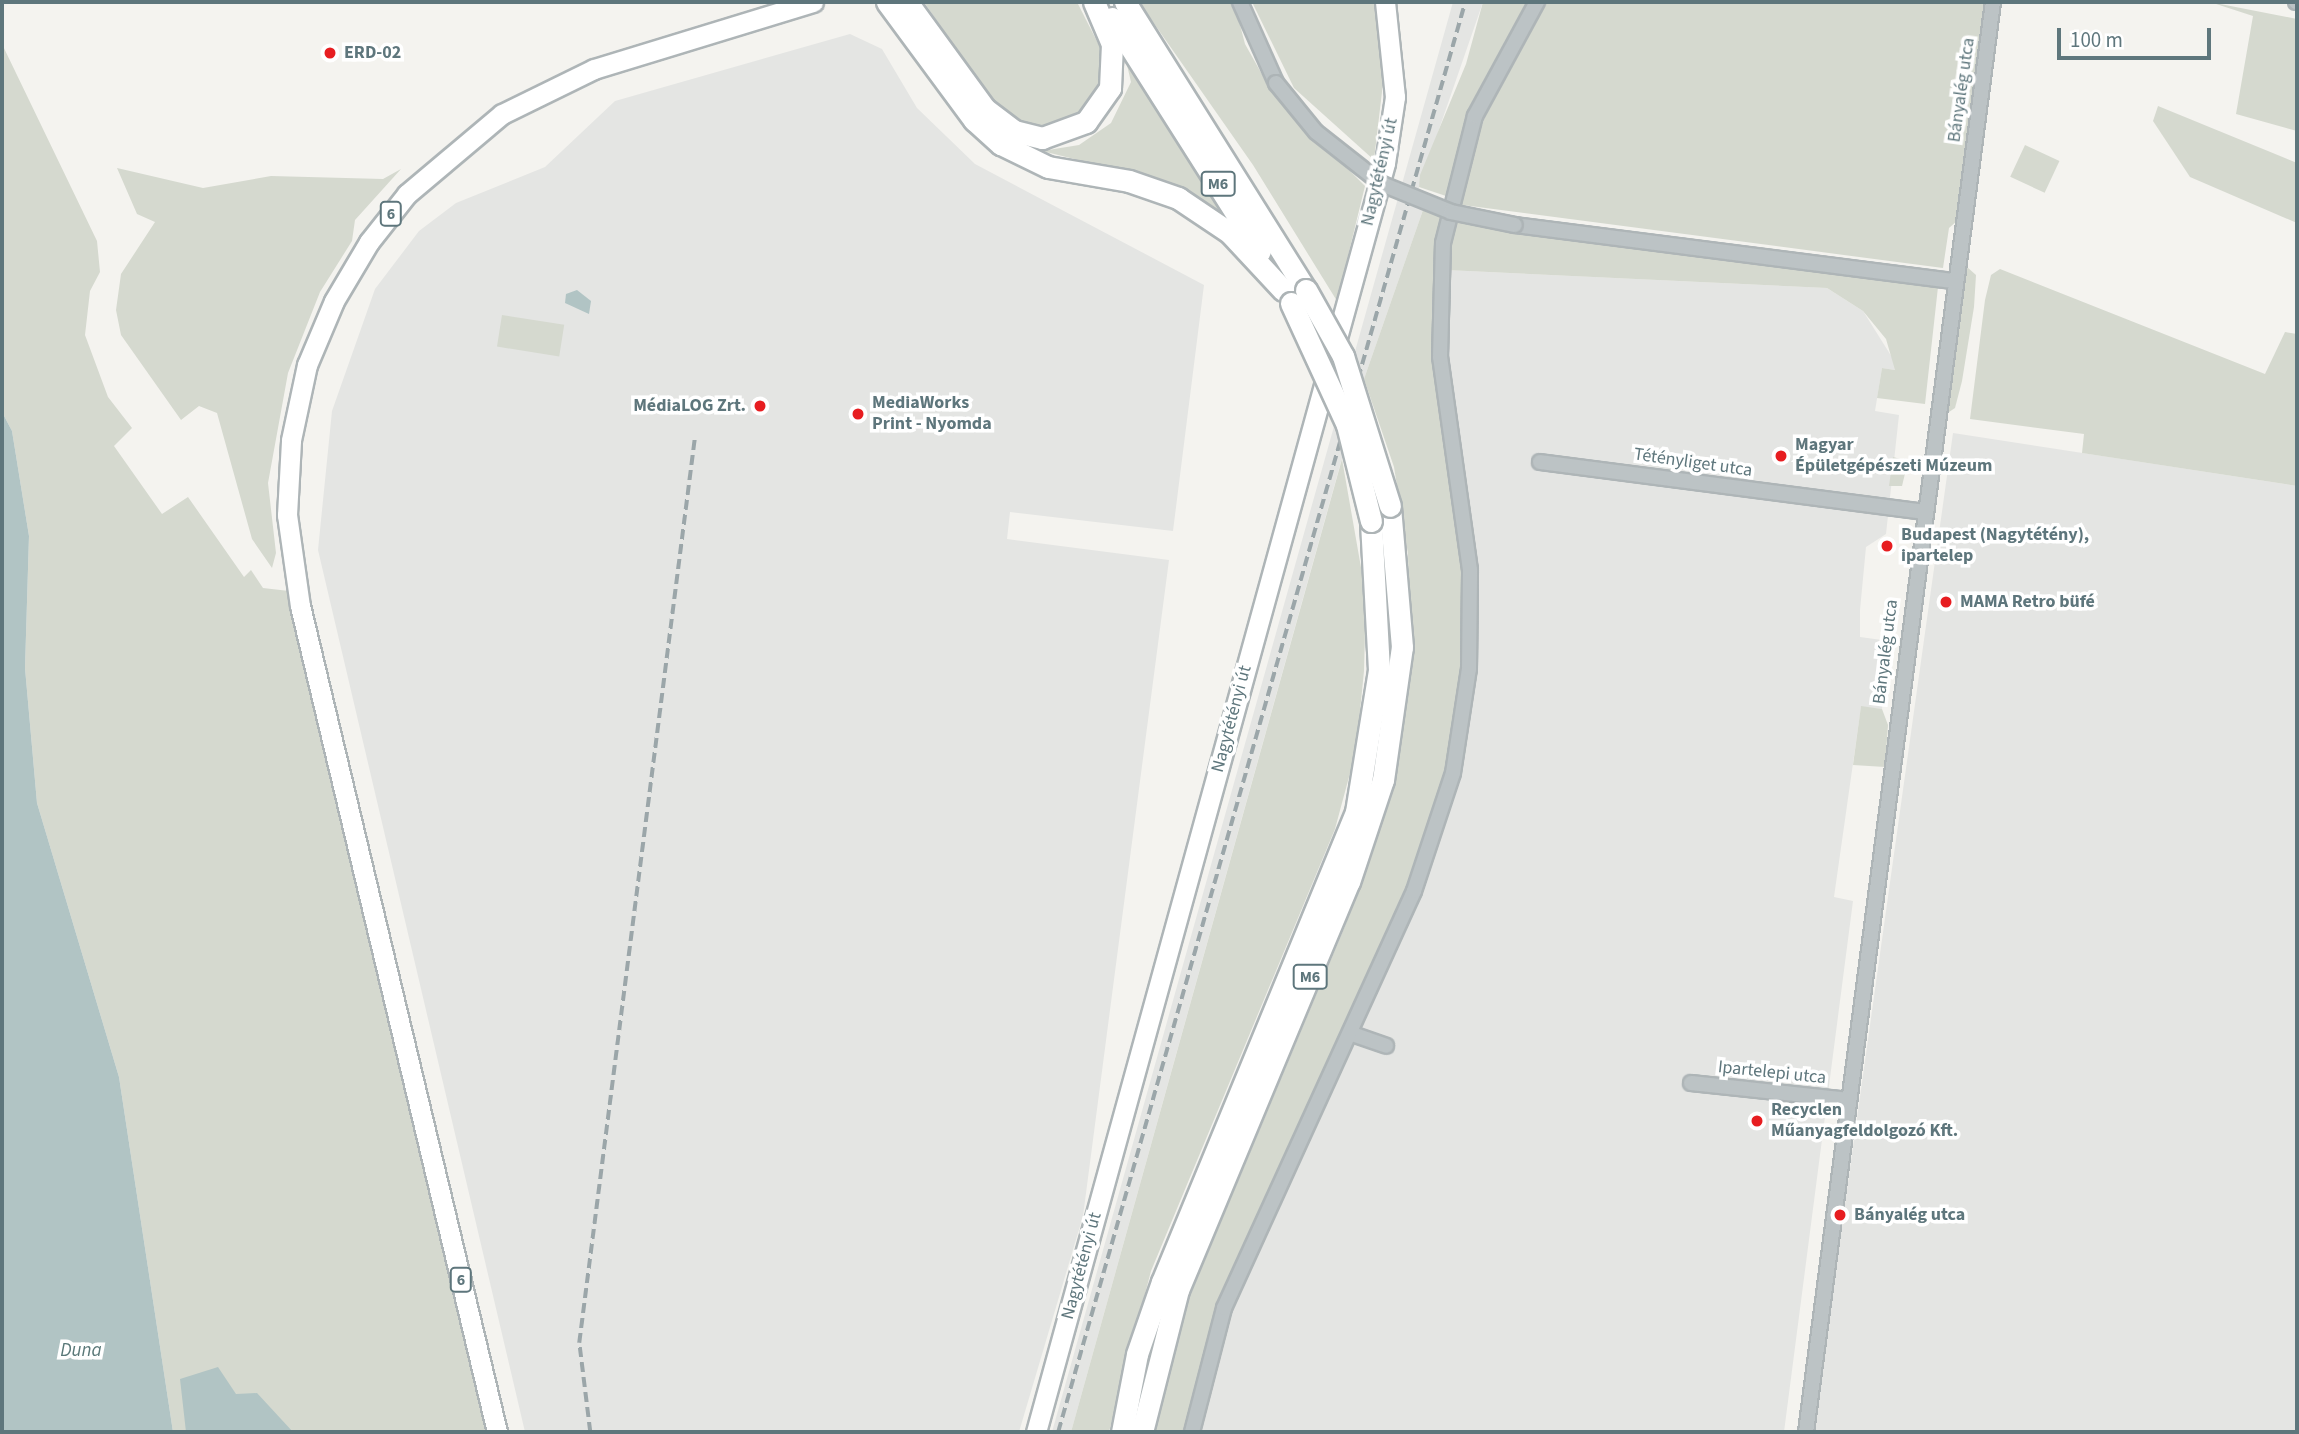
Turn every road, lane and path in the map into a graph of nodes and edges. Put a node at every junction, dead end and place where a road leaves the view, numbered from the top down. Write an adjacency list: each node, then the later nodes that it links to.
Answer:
1 (813, 2): 18 (main road, 6)
2 (1094, 2): 9 (highway)
3 (1101, 2): 11 (highway, M6)
4 (1125, 2): 11 (highway, M6)
5 (1240, 2): 10 (street, bridge)
6 (1385, 2): 19 (main road, Nagytétényi út)
7 (1537, 2): 14 (street)
8 (1993, 2): 10 (street, Bányalég utca)
9 (901, 5): 11 (highway)
10 (1955, 281): 13 (street, Bányalég utca)
11 (1294, 294): 20 (highway, M6, bridge); 21 (highway, M6, bridge)
12 (1540, 461): 13 (street, Tétényliget utca)
13 (1924, 512): 17 (street, Bányalég utca)
14 (1352, 1034): 15 (street); 22 (street)
15 (1386, 1046)
16 (1691, 1083): 17 (street, Ipartelepi utca)
17 (1849, 1100): 23 (street, Bányalég utca)
18 (497, 1432)
19 (1036, 1432)
20 (1122, 1432)
21 (1142, 1432)
22 (1192, 1432)
23 (1806, 1432)

